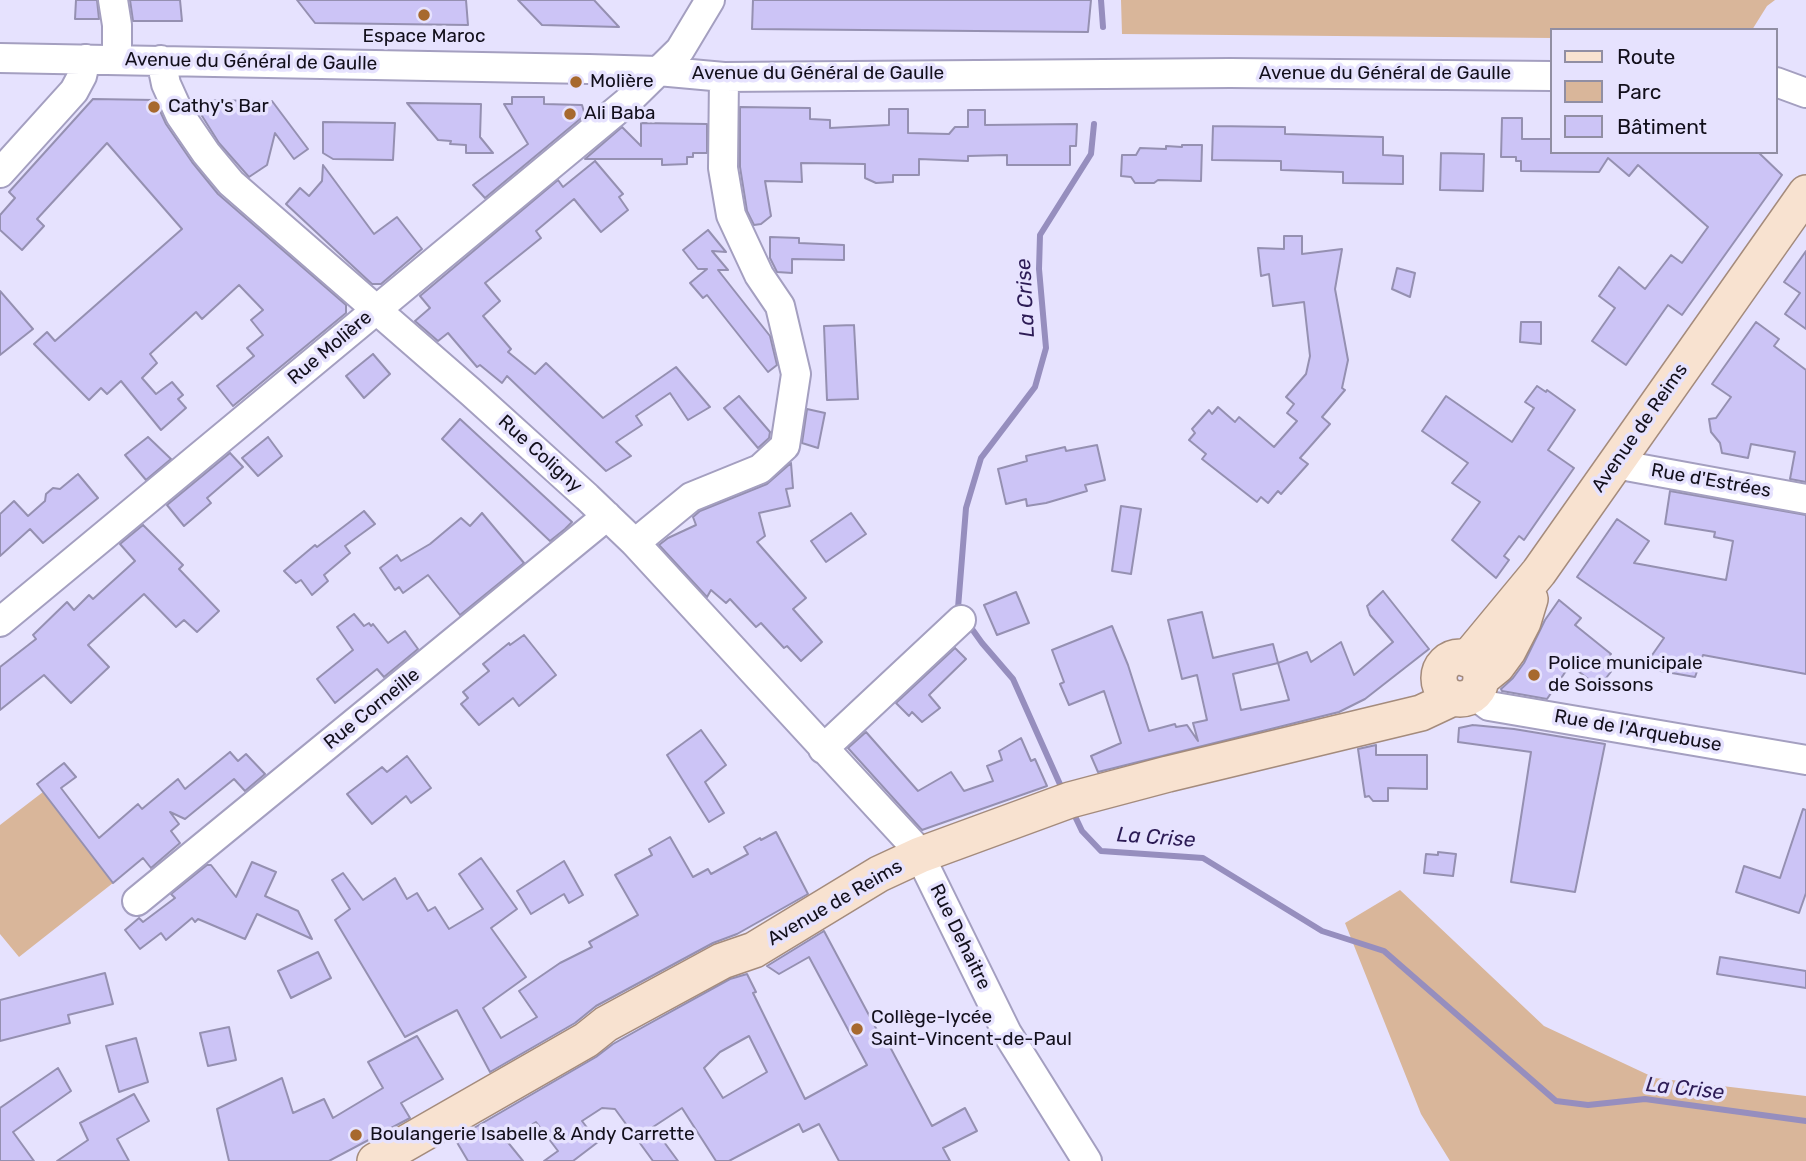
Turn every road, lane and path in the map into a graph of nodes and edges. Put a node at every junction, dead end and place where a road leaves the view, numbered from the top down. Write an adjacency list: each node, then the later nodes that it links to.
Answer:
1 (113, 0): 5 (street)
2 (710, 0): 8 (street, Rue Molière)
3 (0, 58): 4 (street, Avenue du Général de Gaulle)
4 (86, 60): 5 (street, Avenue du Général de Gaulle); 14 (street)
5 (117, 60): 6 (street, Avenue du Général de Gaulle)
6 (161, 60): 8 (street, Avenue du Général de Gaulle); 16 (street, Rue Coligny)
7 (1806, 69): 10 (street)
8 (658, 71): 11 (street, Avenue du Général de Gaulle); 16 (street, Rue Molière)
9 (1550, 76): 11 (street, Avenue du Général de Gaulle)
10 (1778, 76)
11 (724, 77): 20 (street)
12 (1778, 83): 13 (street)
13 (1806, 93)
14 (0, 173)
15 (1806, 192): 17 (main road, Avenue de Reims)
16 (375, 310): 19 (street, Rue Coligny); 22 (street, Rue Molière)
17 (1615, 464): 18 (street, Rue d'Estrées); 23 (main road, Avenue de Reims)
18 (1806, 499)
19 (607, 516): 20 (street, Rue Coligny); 27 (street, Rue Corneille)
20 (635, 543): 24 (street, Rue Coligny)
21 (961, 620): 24 (street)
22 (0, 622)
23 (1463, 682): 25 (street, Rue de l'Arquebuse); 26 (main road, Avenue de Reims)
24 (823, 749): 26 (street, Rue Coligny)
25 (1806, 760)
26 (920, 855): 28 (main road, Avenue de Reims); 29 (street, Rue Dehaitre)
27 (137, 901)
28 (375, 1161)
29 (1087, 1161)

